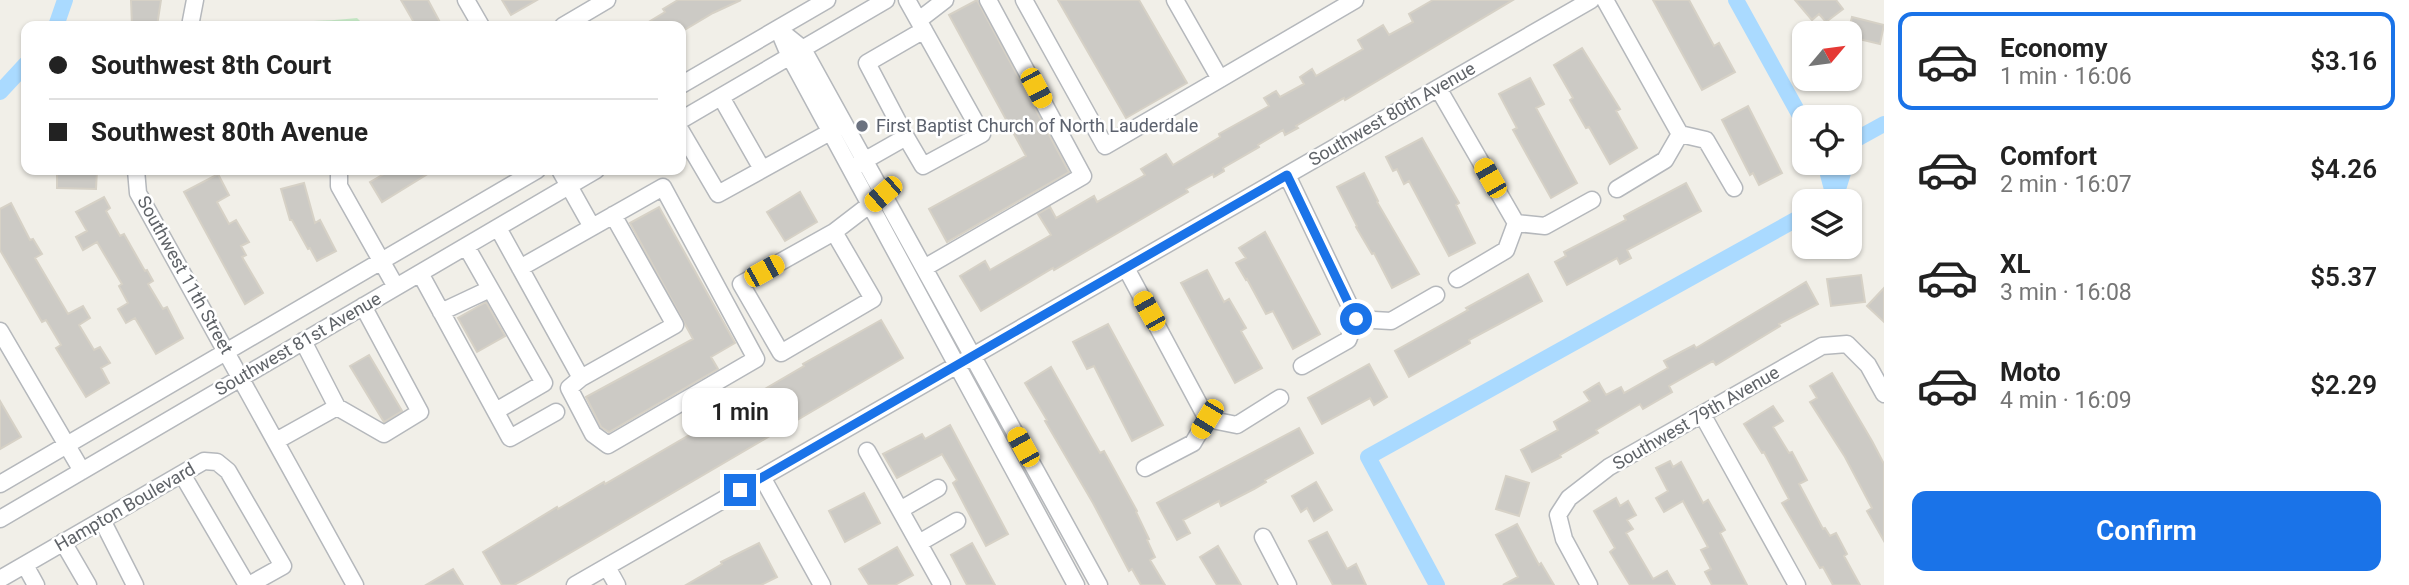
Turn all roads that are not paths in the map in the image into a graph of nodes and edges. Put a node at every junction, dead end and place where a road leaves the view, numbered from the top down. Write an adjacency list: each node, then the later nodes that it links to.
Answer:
1 (195, 0): 14 (street)
2 (466, 0): 15 (street)
3 (607, 0): 16 (street)
4 (827, 0): 18 (street)
5 (886, 0): 19 (street)
6 (907, 0): 17 (street)
7 (945, 0): 17 (street)
8 (988, 0): 51 (street)
9 (1024, 0): 20 (street)
10 (1175, 0): 20 (street)
11 (1354, 0): 20 (street)
12 (1591, 0): 22 (street, Southwest 80th Avenue)
13 (1605, 0): 26 (street)
14 (191, 21)
15 (478, 21)
16 (571, 21)
17 (921, 25): 27 (street); 27 (street)
18 (778, 29): 19 (street); 21 (street)
19 (796, 53): 23 (street); 25 (street)
20 (1220, 79)
21 (686, 82)
22 (1438, 88): 36 (street, Southwest 80th Avenue); 44 (street)
23 (721, 97): 24 (street); 30 (street)
24 (686, 117)
25 (837, 128): 29 (street); 30 (street)
26 (1680, 134): 38 (street); 39 (street)
27 (906, 137): 29 (street)
28 (686, 140): 30 (street)
29 (857, 165): 40 (street); 42 (street)
30 (762, 169)
31 (136, 175): 63 (street, Southwest 11th Street)
32 (339, 175): 49 (street)
33 (528, 175): 49 (street, Southwest 81st Avenue)
34 (563, 175): 37 (street)
35 (588, 175): 37 (street, Southwest 81st Avenue)
36 (1287, 175): 52 (street, Southwest 80th Avenue); 60 (street)
37 (569, 186): 45 (street); 46 (street, Southwest 81st Avenue)
38 (1734, 188)
39 (1617, 189)
40 (883, 194): 42 (street); 51 (street)
41 (1592, 200): 44 (street)
42 (870, 205): 47 (street); 65 (street)
43 (613, 215): 45 (street); 68 (street); 68 (street)
44 (1516, 223): 54 (street)
45 (592, 227): 50 (street)
46 (498, 228): 48 (street, Southwest 81st Avenue); 50 (street)
47 (834, 232): 47 (street)
48 (466, 246): 53 (street, Southwest 81st Avenue); 56 (street)
49 (381, 261): 55 (street); 63 (street, Southwest 81st Avenue)
50 (520, 268): 68 (street)
51 (923, 268): 64 (street)
52 (1125, 268): 64 (street, Southwest 80th Avenue); 75 (street)
53 (420, 273): 55 (street, Southwest 81st Avenue); 59 (street)
54 (1457, 279)
55 (396, 287): 58 (street, Southwest 81st Avenue)
56 (490, 289): 59 (street); 72 (street)
57 (1436, 295): 60 (street)
58 (363, 306): 62 (street, Southwest 81st Avenue); 71 (street)
59 (442, 312): 72 (street)
60 (1356, 319): 66 (street)
61 (0, 331): 77 (street)
62 (303, 341): 67 (street, Southwest 81st Avenue); 71 (street)
63 (228, 351): 67 (street, Southwest 11th Street); 77 (street, Southwest 81st Avenue)
64 (972, 356): 65 (street, Southwest 80th Avenue); 105 (street)
65 (956, 365): 82 (street, Southwest 80th Avenue); 104 (street)
66 (1303, 366)
67 (242, 377): 76 (street, Southwest 11th Street); 80 (street, Southwest 81st Avenue)
68 (581, 378)
69 (1884, 394): 74 (street, Southwest 79th Avenue)
70 (1280, 398): 75 (street)
71 (337, 407): 76 (street)
72 (496, 411): 73 (street)
73 (556, 412)
74 (1702, 414): 107 (street, Southwest 79th Avenue); 108 (street)
75 (1207, 419): 79 (street)
76 (276, 441): 99 (street, Southwest 11th Street)
77 (67, 445): 80 (street); 83 (street, Southwest 81st Avenue)
78 (867, 451): 85 (street)
79 (1145, 468)
80 (82, 471): 86 (street, Southwest 81st Avenue)
81 (182, 474): 87 (street, Hampton Boulevard); 98 (street); 98 (street, Hampton Boulevard)
82 (762, 477): 93 (street, Southwest 80th Avenue); 102 (street)
83 (0, 485)
84 (938, 488): 85 (street)
85 (900, 510): 91 (street)
86 (0, 519)
87 (102, 520): 90 (street, Hampton Boulevard); 97 (street)
88 (957, 521): 91 (street)
89 (1263, 537): 106 (street)
90 (64, 542): 92 (street, Hampton Boulevard); 96 (street)
91 (919, 543): 103 (street)
92 (25, 565): 94 (street, Hampton Boulevard); 95 (street)
93 (607, 567): 100 (street, Southwest 80th Avenue); 101 (street)
94 (0, 579)
95 (36, 585)
96 (88, 585)
97 (135, 585)
98 (248, 585)
99 (355, 585)
100 (575, 585)
101 (617, 585)
102 (821, 585)
103 (943, 585)
104 (1076, 585)
105 (1099, 585)
106 (1288, 585)
107 (1590, 585)
108 (1797, 585)

